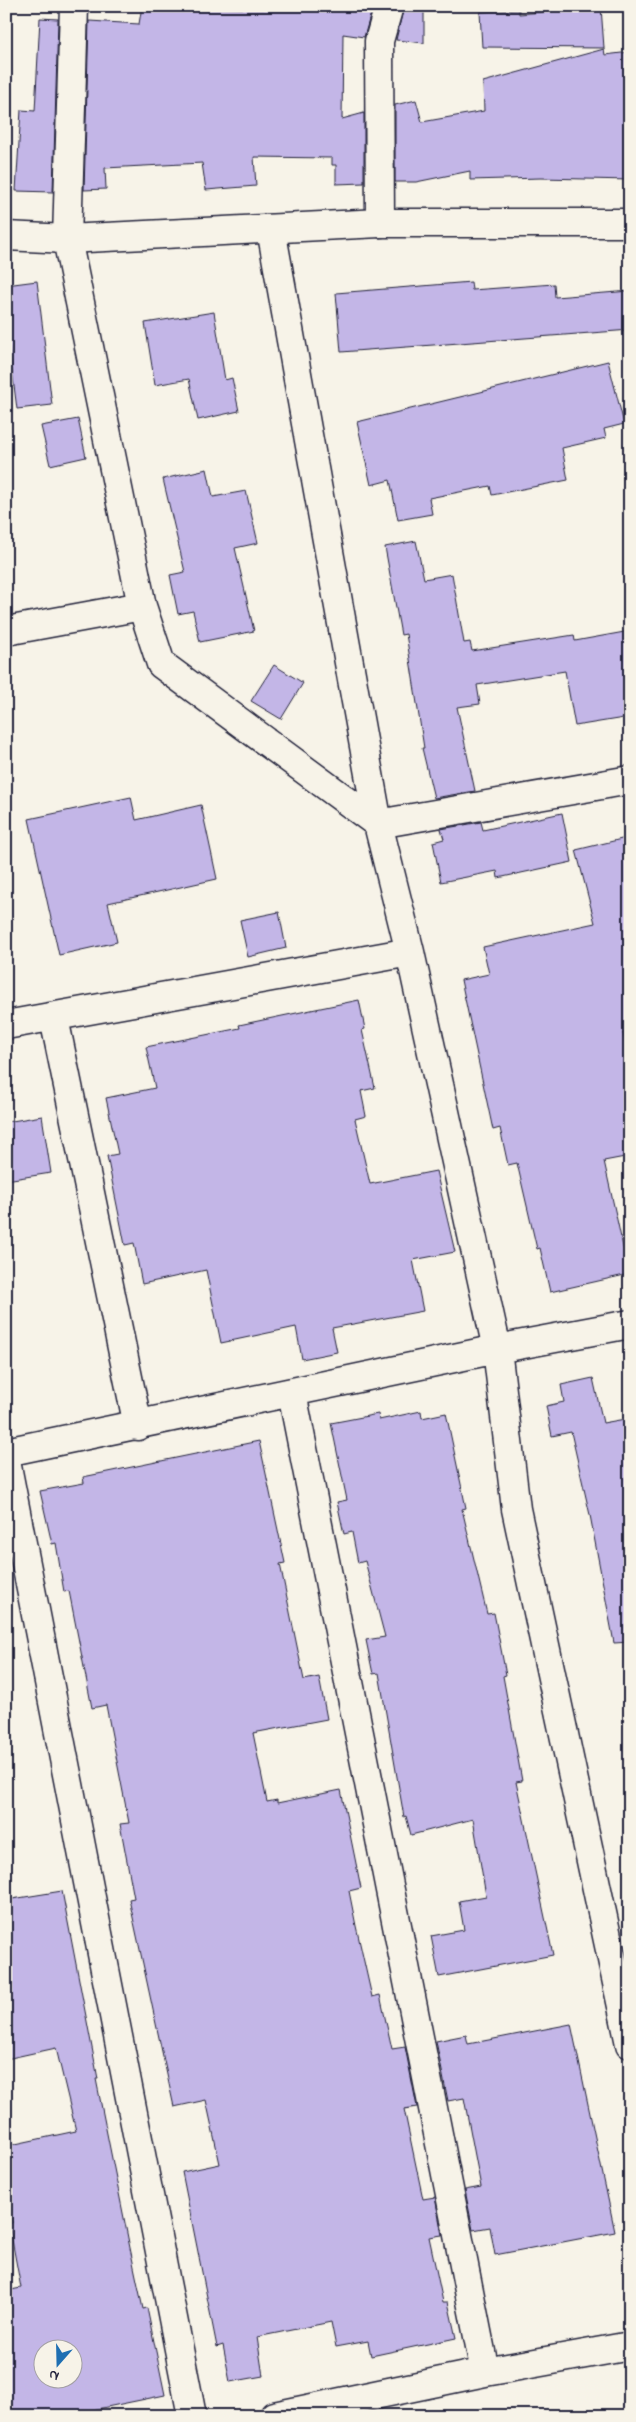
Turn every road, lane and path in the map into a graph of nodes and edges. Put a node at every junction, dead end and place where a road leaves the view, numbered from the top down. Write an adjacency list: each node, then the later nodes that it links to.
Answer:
1 (74, 6): 7 (street)
2 (389, 6): 4 (street)
3 (630, 223): 4 (street)
4 (380, 224): 5 (street)
5 (271, 229): 7 (street); 11 (street)
6 (6, 236): 7 (street)
7 (67, 239): 8 (street)
8 (142, 606): 9 (street); 11 (street)
9 (6, 631)
10 (630, 780): 11 (street)
11 (378, 824): 12 (street)
12 (410, 952): 13 (street); 16 (street)
13 (54, 1018): 14 (street); 18 (street)
14 (6, 1025)
15 (630, 1324): 16 (street)
16 (497, 1349): 17 (street); 21 (street)
17 (292, 1393): 18 (street); 23 (street)
18 (138, 1426): 19 (street)
19 (6, 1452)
20 (6, 1461): 24 (street)
21 (630, 2044)
22 (630, 2346): 23 (street)
23 (485, 2372): 25 (street)
24 (192, 2416)
25 (274, 2416)

